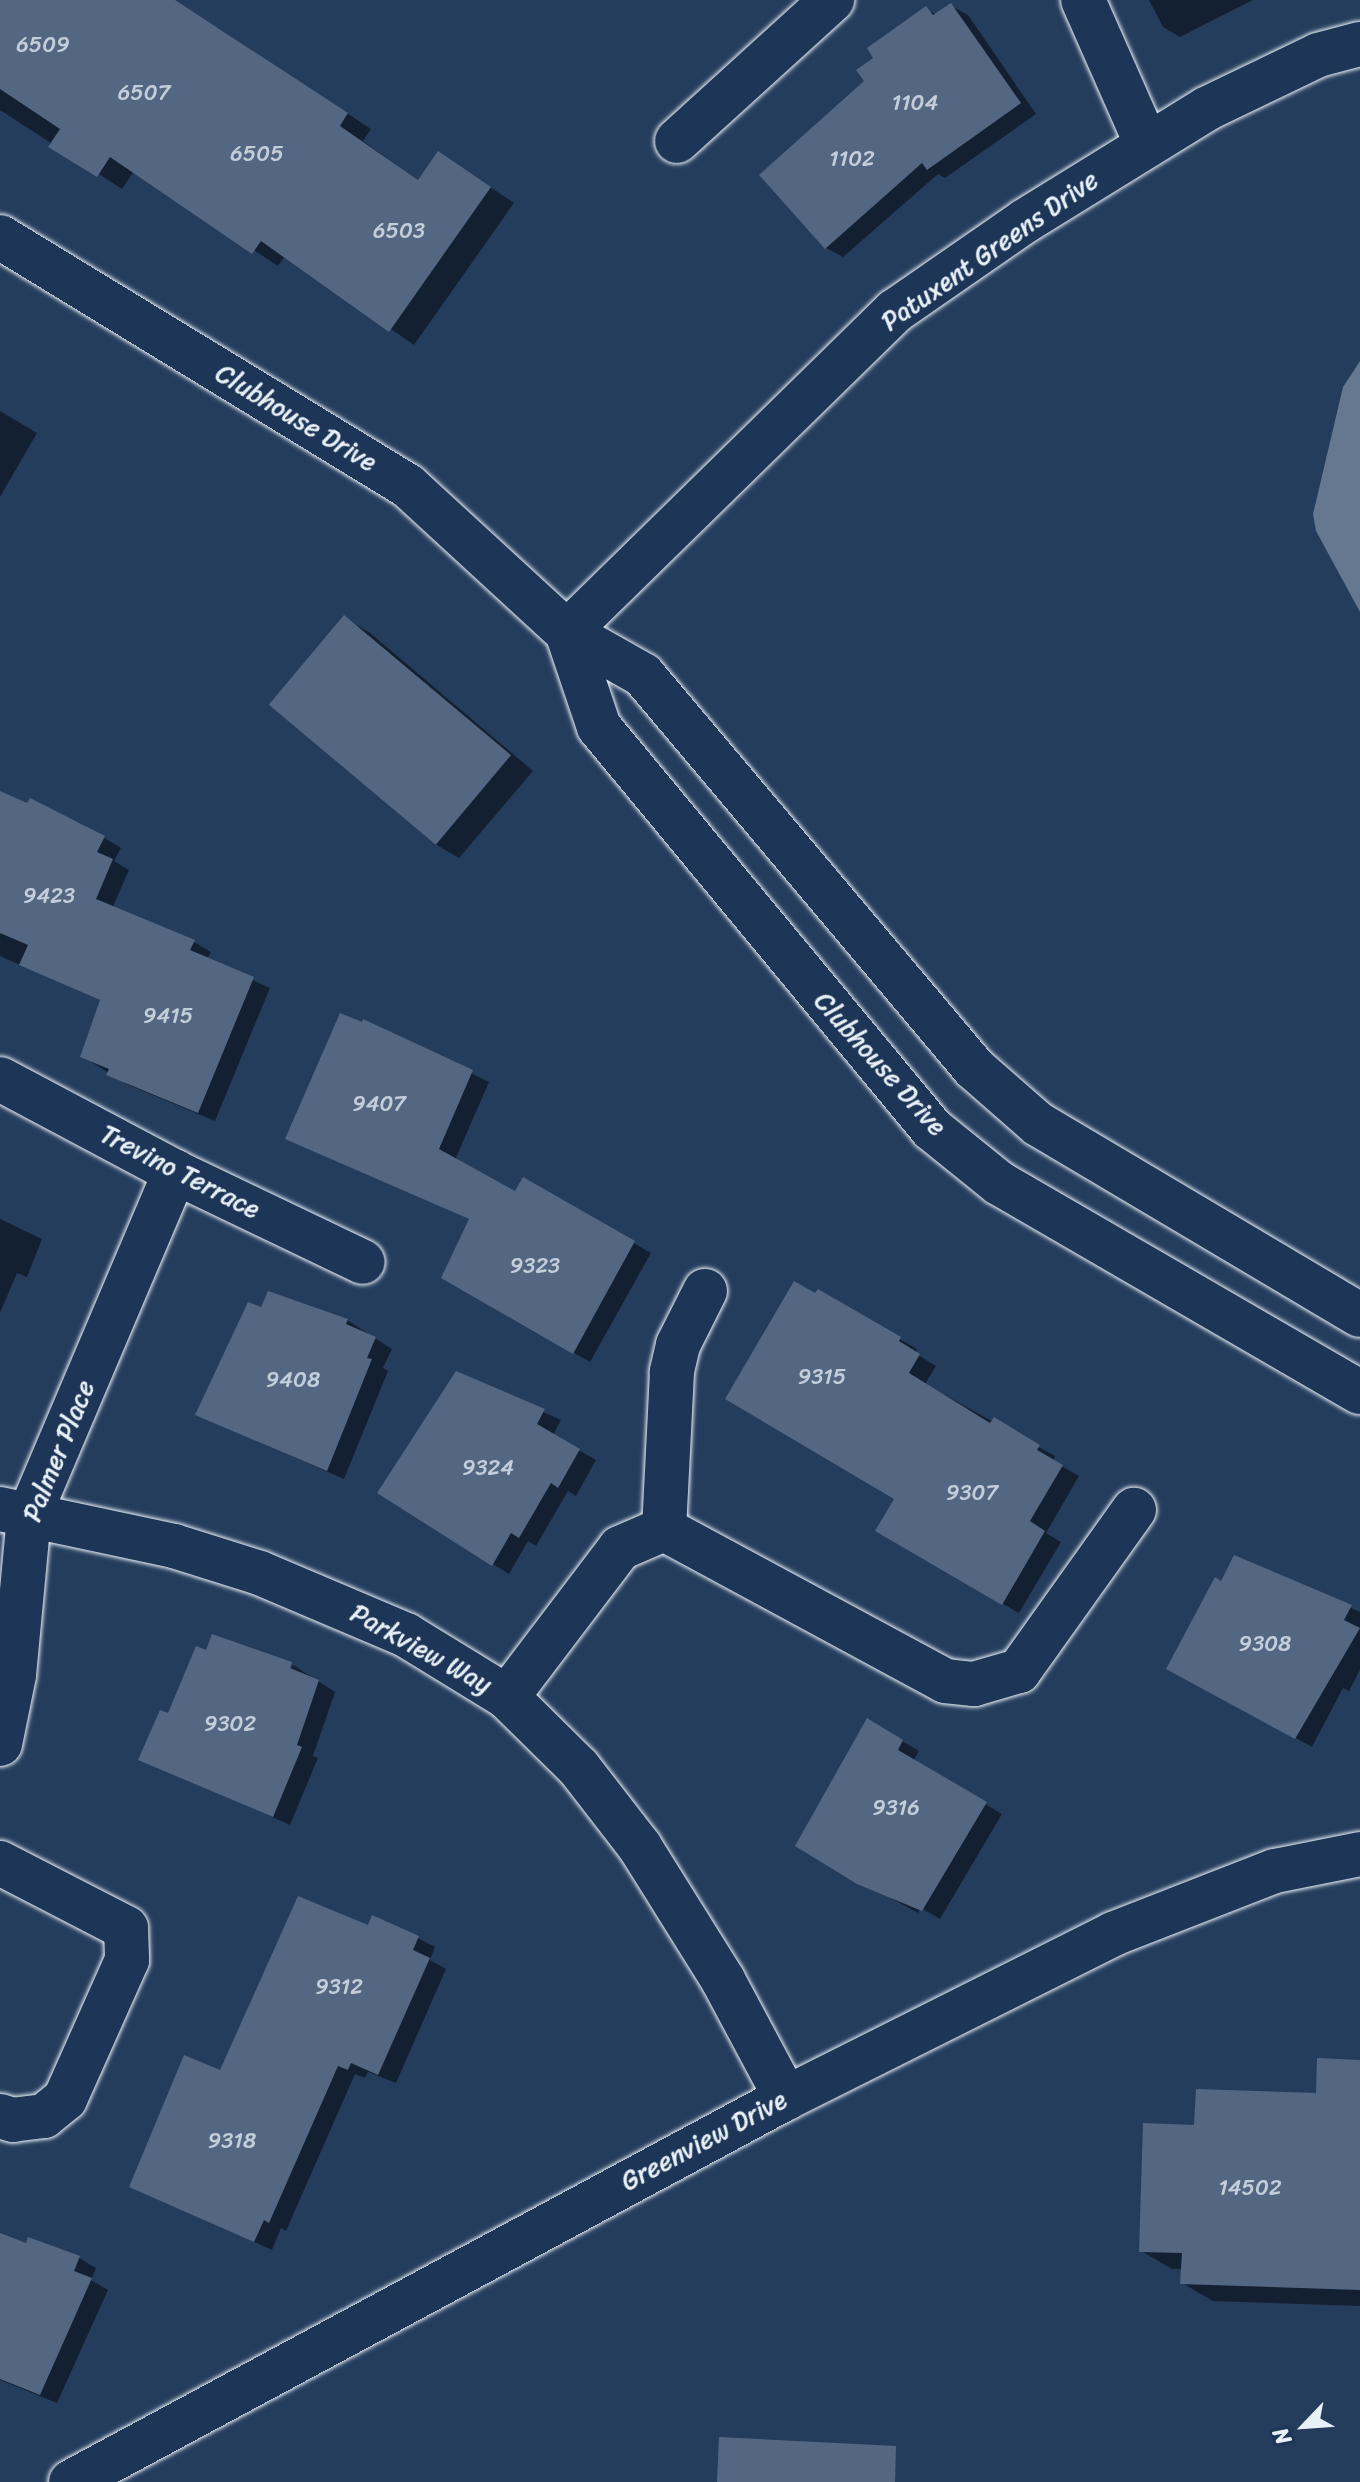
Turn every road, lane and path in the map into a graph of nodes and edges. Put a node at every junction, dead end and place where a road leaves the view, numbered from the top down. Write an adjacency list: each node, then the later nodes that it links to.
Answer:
1 (832, 0): 4 (street)
2 (1083, 0): 5 (street)
3 (1360, 44): 5 (street, Patuxent Greens Drive)
4 (677, 141)
5 (1147, 145): 7 (street, Patuxent Greens Drive)
6 (0, 237): 7 (street, Clubhouse Drive)
7 (567, 632): 12 (street, Clubhouse Drive); 13 (street, Clubhouse Drive)
8 (0, 1079): 9 (street, Trevino Terrace)
9 (175, 1172): 10 (street, Trevino Terrace); 15 (street, Palmer Place)
10 (363, 1262)
11 (705, 1291): 16 (street)
12 (1360, 1315)
13 (1360, 1392)
14 (1134, 1510): 16 (street)
15 (14, 1512): 17 (street, Parkview Way); 18 (street, Palmer Place)
16 (664, 1529): 17 (street)
17 (507, 1697): 21 (street, Parkview Way)
18 (0, 1744)
19 (1360, 1854): 21 (street, Greenview Drive)
20 (0, 1863): 22 (street)
21 (786, 2098): 23 (street, Greenview Drive)
22 (0, 2116)
23 (71, 2482)

